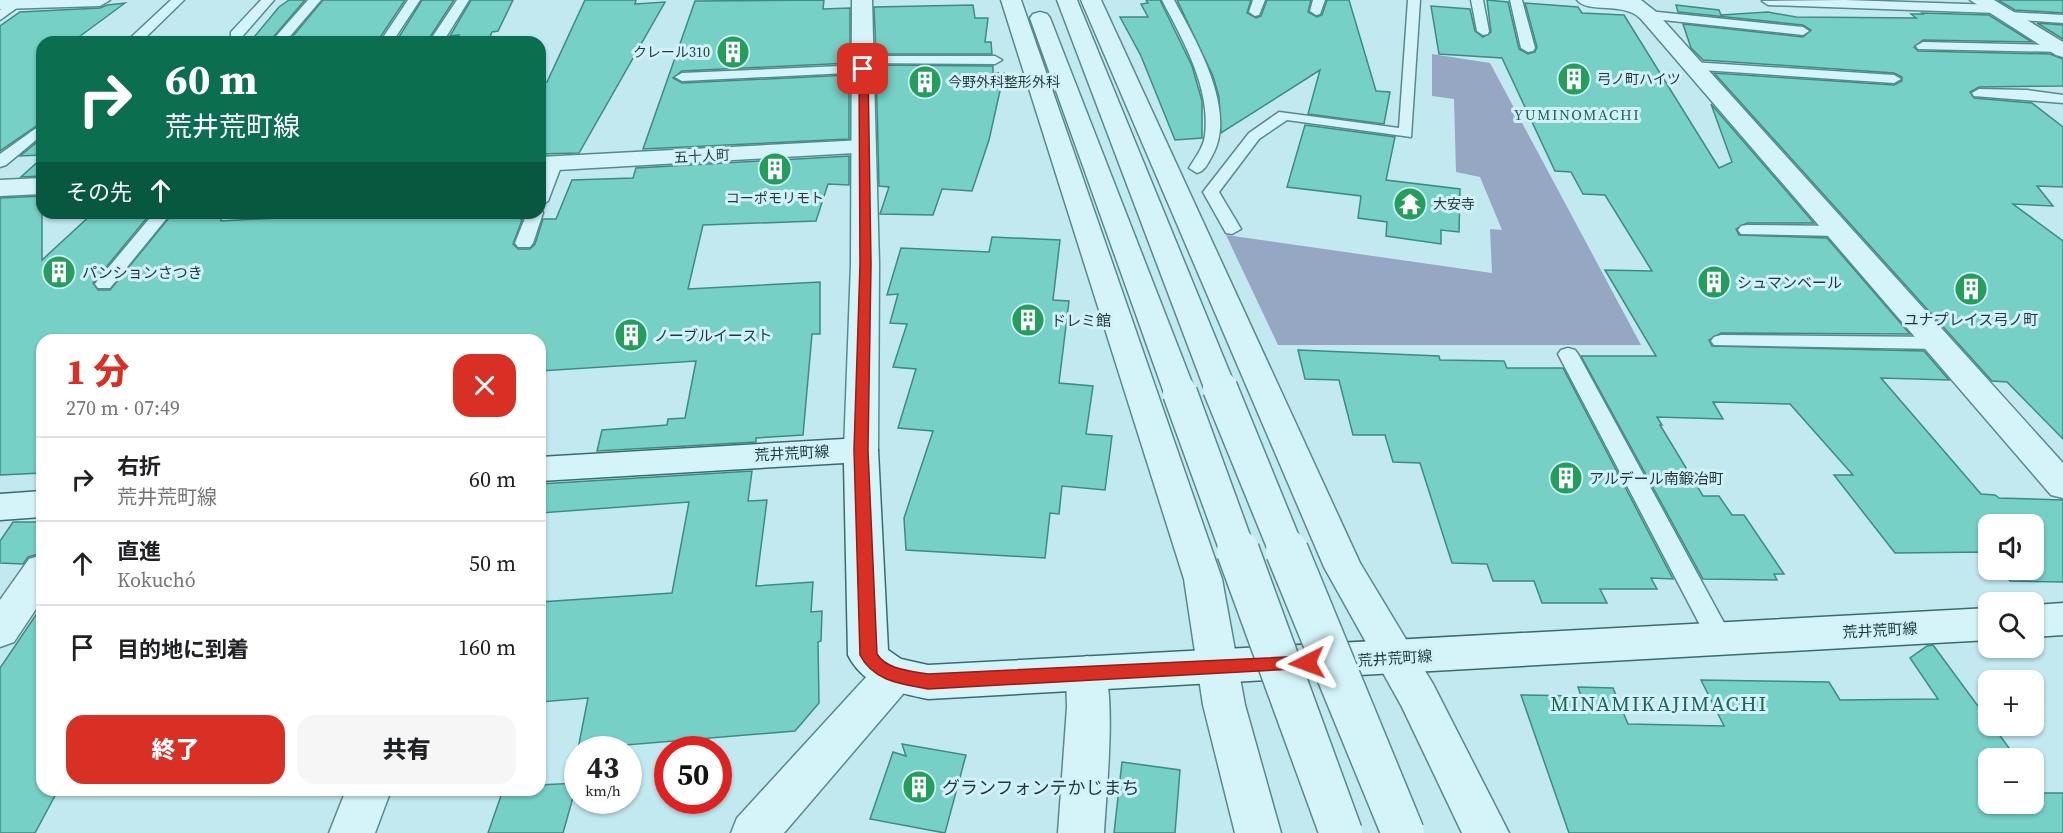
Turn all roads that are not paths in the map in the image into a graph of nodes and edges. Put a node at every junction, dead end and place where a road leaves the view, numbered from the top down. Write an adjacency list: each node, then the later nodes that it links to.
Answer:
1 (86, 0): 2 (street); 19 (street)
2 (100, 0)
3 (178, 0): 27 (lane)
4 (268, 0): 26 (lane)
5 (315, 0): 28 (lane)
6 (414, 0): 29 (lane)
7 (463, 0): 30 (lane)
8 (862, 0): 35 (street)
9 (1011, 0): 65 (street)
10 (1033, 0): 80 (street, bridge)
11 (1067, 0): 81 (street, bridge)
12 (1090, 0): 63 (street)
13 (1168, 0): 45 (lane)
14 (1414, 0): 50 (lane)
15 (1477, 0): 24 (lane)
16 (1516, 0): 32 (lane)
17 (1587, 0): 20 (street)
18 (1768, 1): 21 (lane)
19 (10, 3): 22 (lane)
20 (1645, 7): 25 (lane); 36 (street)
21 (1995, 8): 23 (lane); 33 (street)
22 (0, 16)
23 (2063, 19)
24 (1482, 31)
25 (1803, 31)
26 (236, 35)
27 (140, 36)
28 (283, 36)
29 (389, 36)
30 (440, 36)
31 (1923, 46): 33 (lane)
32 (1528, 48)
33 (2062, 50)
34 (995, 60): 35 (lane)
35 (863, 64): 37 (lane); 42 (street)
36 (1692, 66): 38 (lane); 52 (street)
37 (681, 76)
38 (1894, 79)
39 (1979, 93): 40 (lane)
40 (2063, 99)
41 (36, 133): 43 (lane)
42 (864, 147): 44 (street, 五十人町); 58 (street)
43 (0, 162)
44 (547, 164)
45 (1197, 168)
46 (36, 186): 47 (street)
47 (0, 188)
48 (158, 219): 54 (lane)
49 (533, 219): 53 (lane)
50 (1232, 229)
51 (1747, 230): 52 (lane)
52 (1838, 231): 56 (street)
53 (524, 243)
54 (104, 284)
55 (1721, 341): 56 (lane)
56 (1938, 344): 60 (street)
57 (1568, 354): 70 (lane)
58 (861, 450): 59 (street, 荒井荒町線); 74 (street, 荒井荒町線)
59 (546, 469)
60 (2063, 486)
61 (36, 504): 62 (street)
62 (0, 507)
63 (1343, 567): 65 (street); 71 (street)
64 (36, 578): 69 (street)
65 (1203, 579): 72 (street)
66 (2063, 620): 67 (street)
67 (2044, 621)
68 (1978, 625): 70 (street, 荒井荒町線)
69 (0, 631)
70 (1720, 639): 71 (street, 荒井荒町線)
71 (1396, 658): 72 (street, 荒井荒町線); 82 (street)
72 (1218, 668): 73 (street, 荒井荒町線); 79 (street)
73 (1087, 673): 74 (street, 荒井荒町線); 78 (street)
74 (894, 675): 77 (street)
75 (367, 796): 76 (street)
76 (352, 833)
77 (754, 833)
78 (1081, 833)
79 (1258, 833)
80 (1341, 833)
81 (1403, 833)
82 (1486, 833)

